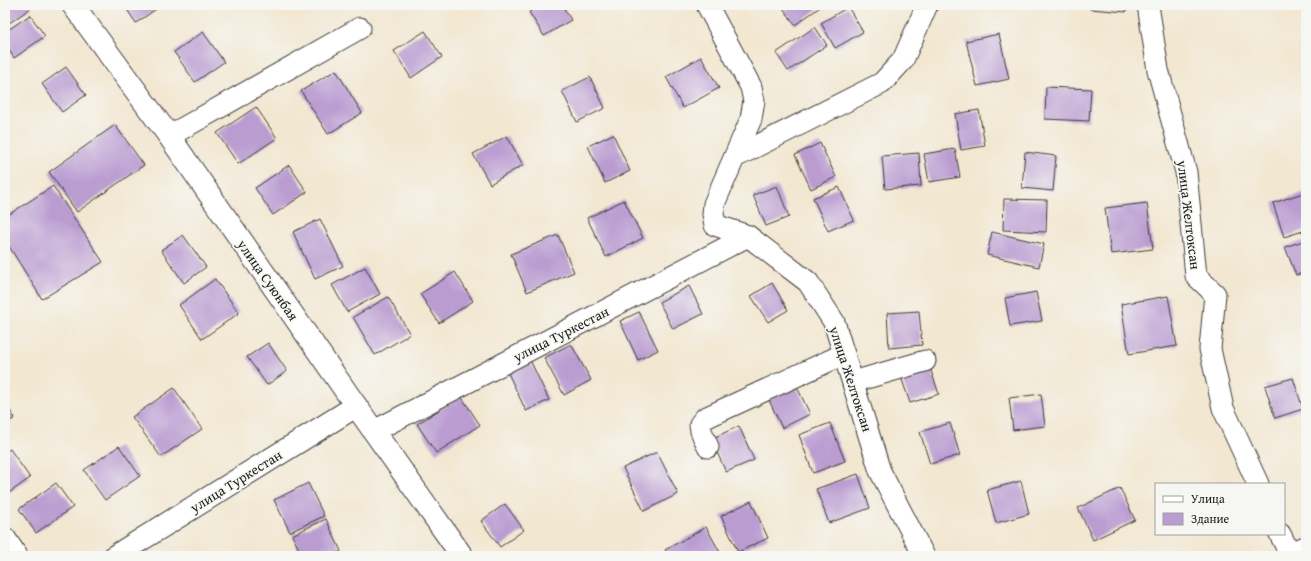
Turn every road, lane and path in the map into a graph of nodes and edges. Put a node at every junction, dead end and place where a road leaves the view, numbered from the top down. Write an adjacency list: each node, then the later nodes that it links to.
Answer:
1 (73, 5): 6 (main road, улица Суюнбая)
2 (707, 5): 7 (street, улица Желтоксан)
3 (927, 5): 7 (street)
4 (1148, 5): 15 (street, улица Желтоксан)
5 (360, 28): 6 (street)
6 (169, 136): 12 (main road, улица Суюнбая)
7 (735, 157): 8 (street, улица Желтоксан)
8 (748, 236): 9 (street, улица Желтоксан); 13 (street, улица Туркестан)
9 (844, 354): 11 (street, улица Желтоксан); 14 (street)
10 (925, 361): 11 (street)
11 (853, 382): 20 (street, улица Желтоксан)
12 (356, 406): 13 (main road, улица Суюнбая); 18 (main road, улица Туркестан)
13 (374, 431): 19 (main road, улица Суюнбая)
14 (708, 447)
15 (1258, 483)
16 (5, 538): 17 (street)
17 (17, 556)
18 (115, 556)
19 (462, 556)
20 (924, 556)

